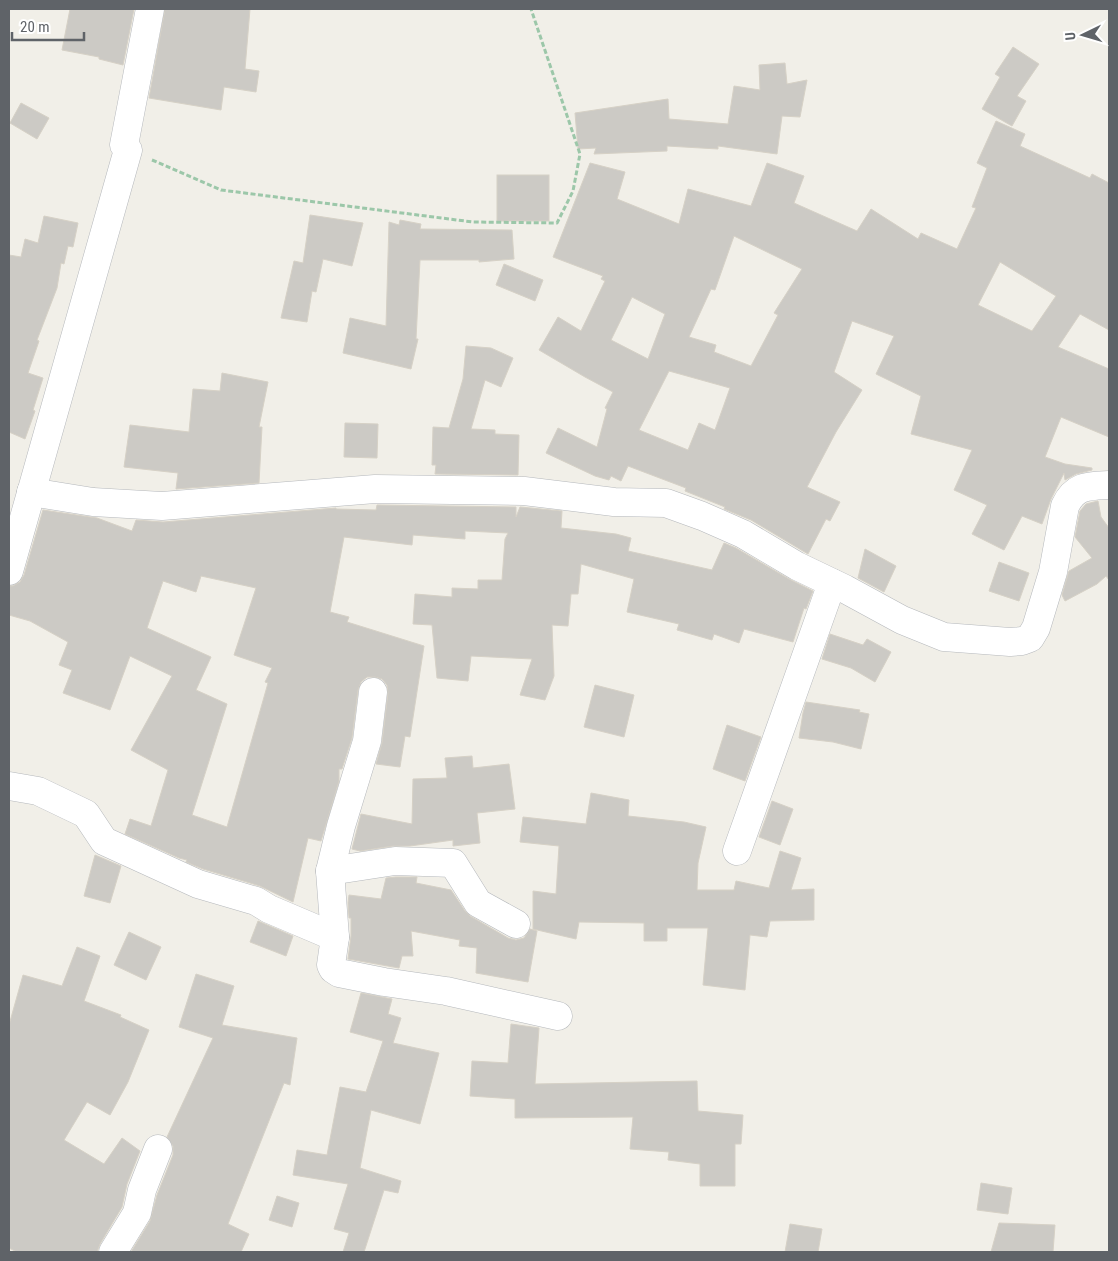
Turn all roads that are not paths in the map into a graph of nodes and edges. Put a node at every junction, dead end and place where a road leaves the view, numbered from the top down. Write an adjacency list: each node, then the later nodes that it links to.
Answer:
1 (150, 9): 3 (street)
2 (1109, 485): 5 (street)
3 (31, 492): 4 (street); 5 (street)
4 (9, 571)
5 (832, 582): 8 (street)
6 (373, 692): 9 (street)
7 (9, 786): 11 (street)
8 (737, 851)
9 (330, 871): 10 (street); 11 (street)
10 (516, 924)
11 (335, 937): 12 (street)
12 (558, 1016)
13 (158, 1149): 14 (street)
14 (113, 1252)

